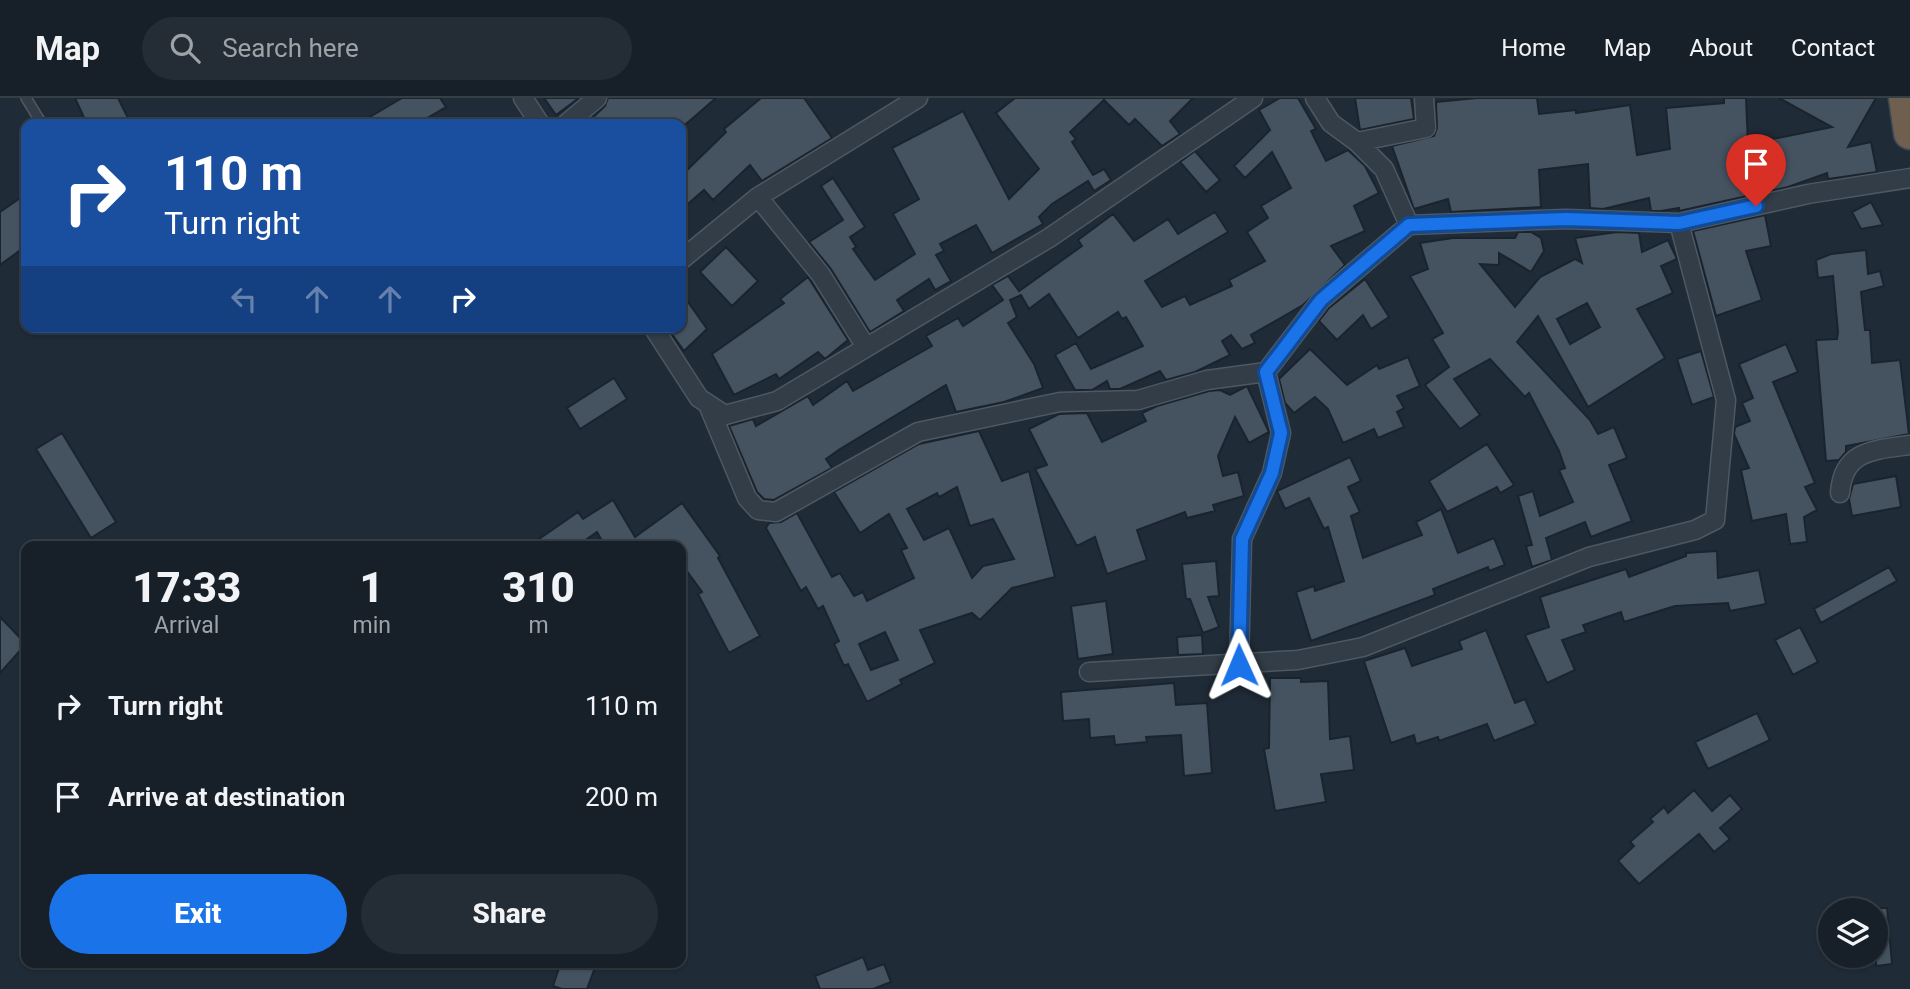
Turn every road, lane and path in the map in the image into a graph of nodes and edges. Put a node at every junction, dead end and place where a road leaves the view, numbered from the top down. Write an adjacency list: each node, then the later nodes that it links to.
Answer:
1 (26, 98): 9 (lane)
2 (523, 98): 10 (street)
3 (597, 98): 11 (street)
4 (918, 98): 15 (street)
5 (1252, 98): 20 (street)
6 (1315, 98): 13 (street)
7 (1424, 98): 13 (street)
8 (1905, 98): 12 (highway)
9 (39, 119)
10 (537, 119)
11 (572, 119)
12 (1910, 133)
13 (1357, 142): 17 (street)
14 (1910, 177): 16 (street)
15 (758, 197): 18 (street); 20 (street)
16 (1679, 223): 17 (street); 25 (street)
17 (1409, 225): 21 (street)
18 (686, 256)
19 (657, 333): 22 (street)
20 (866, 347): 22 (street)
21 (1266, 372): 22 (street); 25 (street)
22 (709, 407)
23 (1910, 445): 24 (street)
24 (1840, 494)
25 (1239, 665): 26 (street)
26 (1089, 672)

